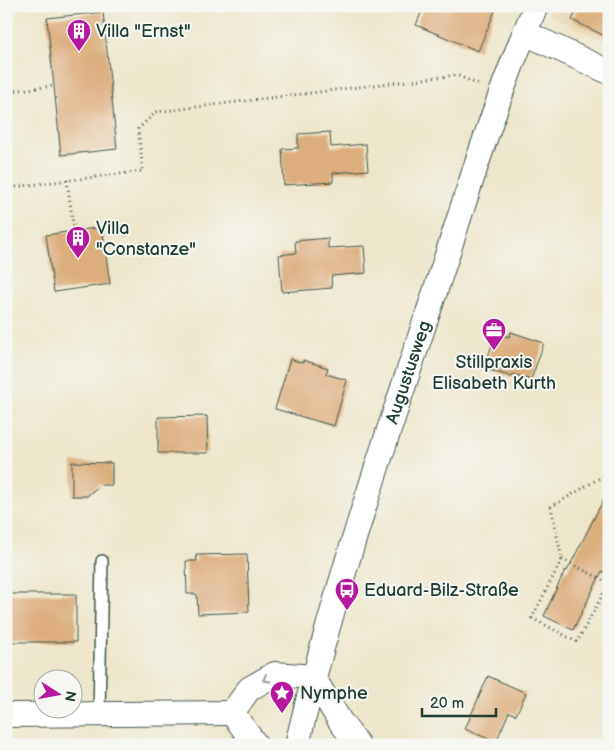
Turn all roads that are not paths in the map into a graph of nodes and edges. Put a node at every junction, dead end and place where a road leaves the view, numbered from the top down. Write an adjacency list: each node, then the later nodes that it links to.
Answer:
1 (536, 6): 2 (street, Augustusweg)
2 (525, 33): 3 (street); 5 (street, Augustusweg)
3 (609, 72)
4 (102, 562): 7 (lane)
5 (313, 677): 6 (street, one-way to 6); 10 (street, Augustusweg); 11 (street)
6 (232, 713): 7 (street); 9 (street)
7 (100, 714): 8 (street)
8 (6, 715)
9 (256, 745)
10 (297, 745)
11 (358, 745)

